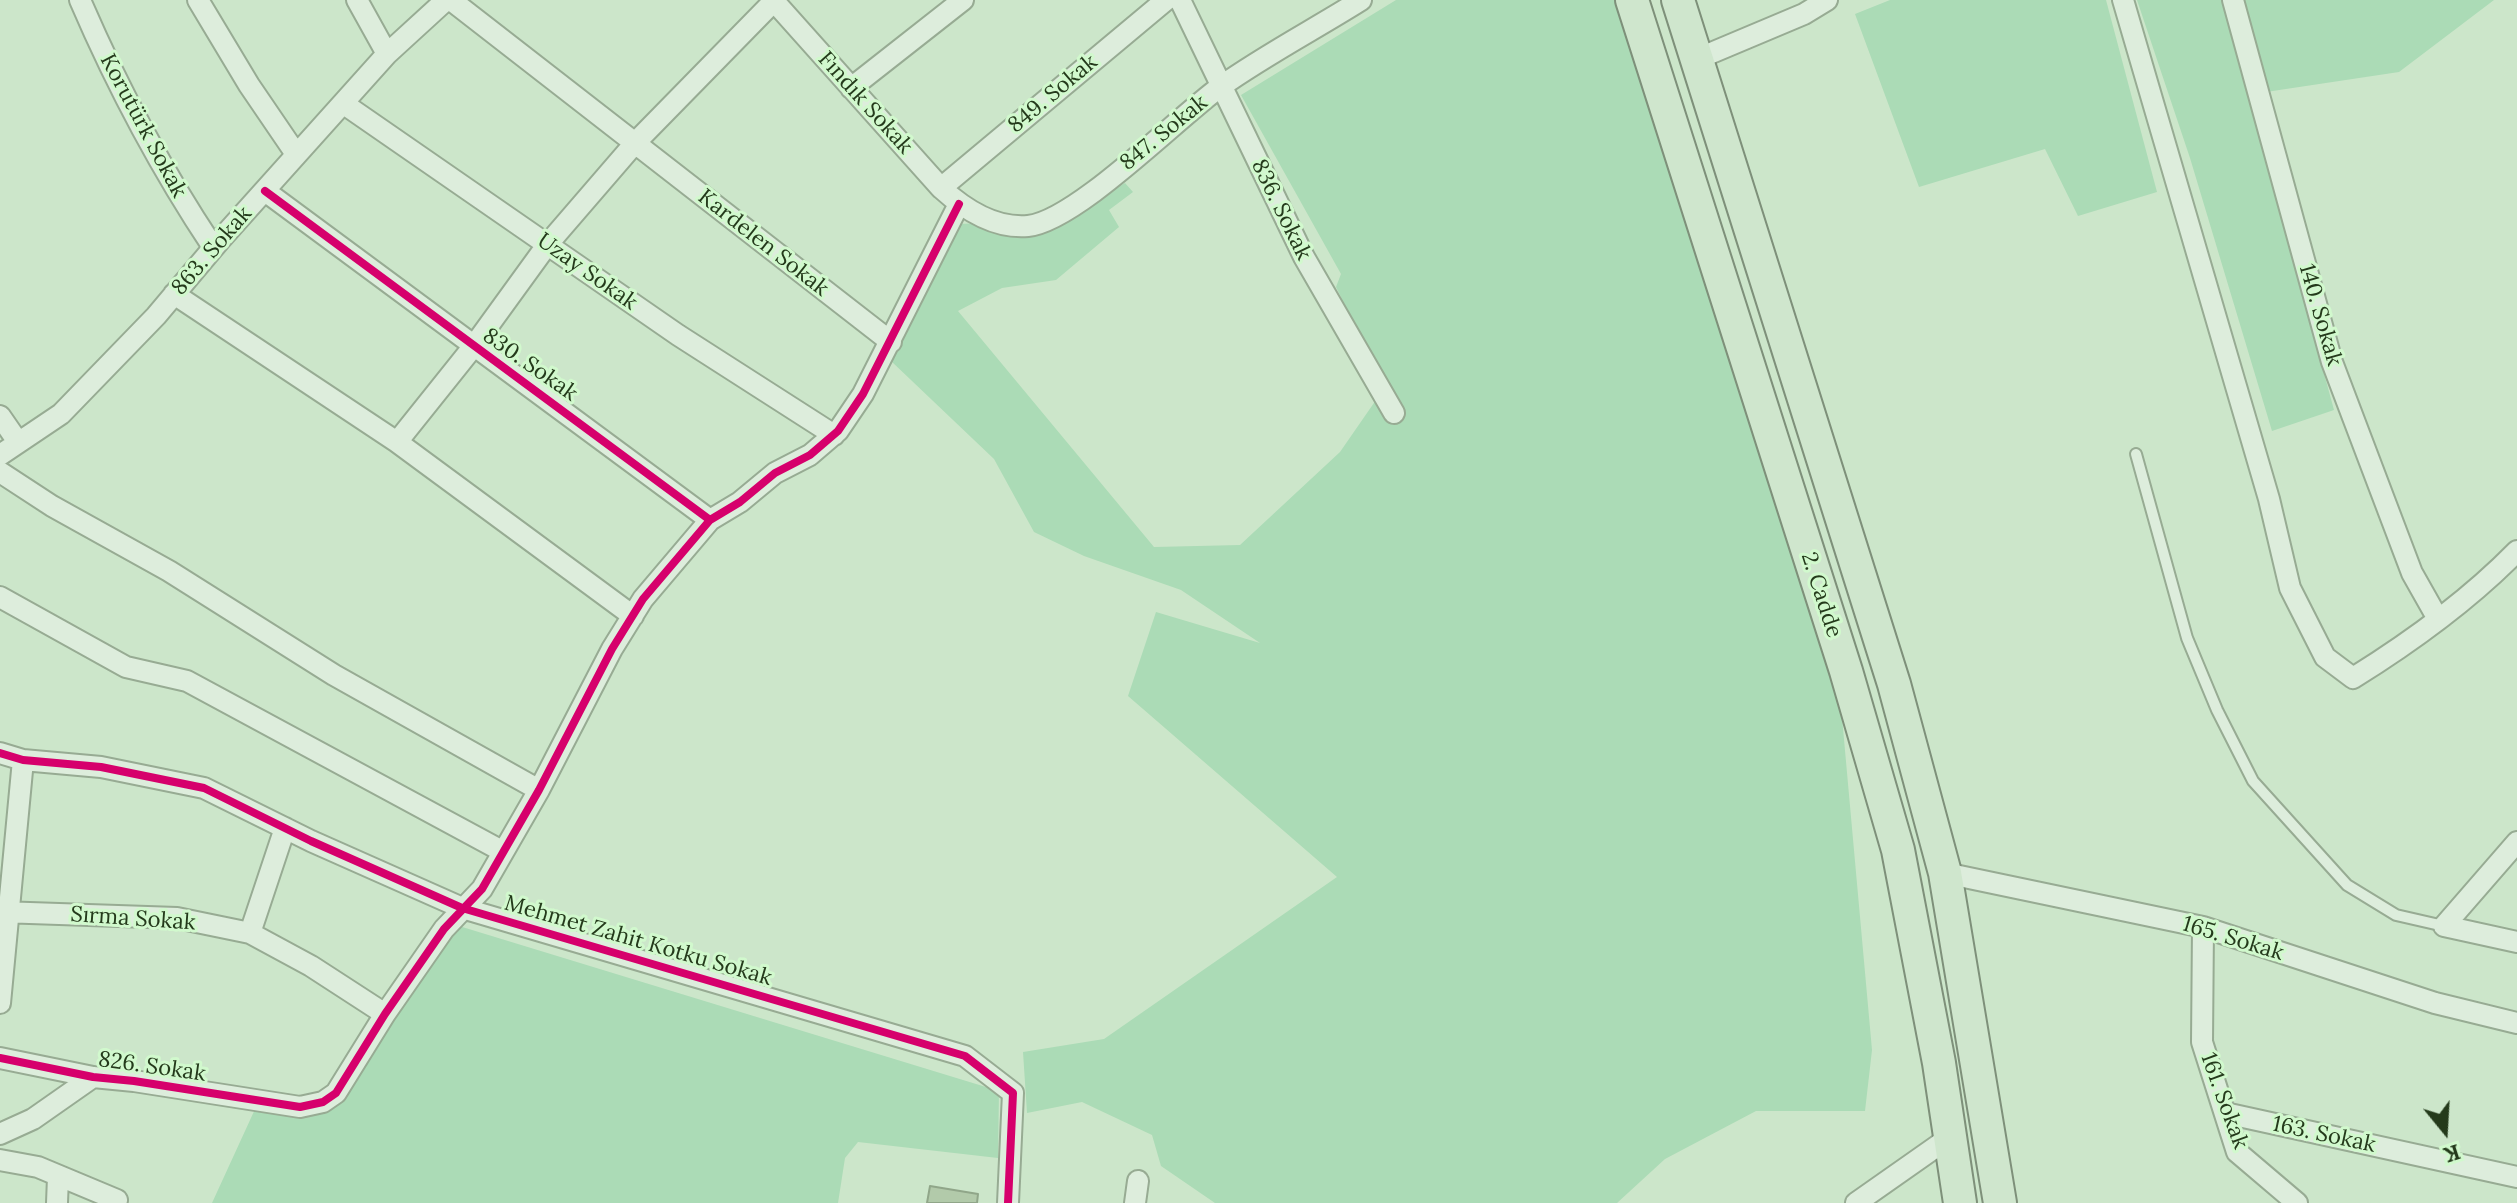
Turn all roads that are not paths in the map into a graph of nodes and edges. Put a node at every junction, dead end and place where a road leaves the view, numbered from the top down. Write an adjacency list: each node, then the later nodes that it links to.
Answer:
1 (80, 0): 26 (street, Korutürk Sokak)
2 (198, 0): 21 (street)
3 (357, 0): 15 (street)
4 (449, 0): 15 (street, 863. Sokak); 20 (street, Kardelen Sokak)
5 (963, 0): 18 (street)
6 (1166, 0): 22 (street, 849. Sokak)
7 (1180, 0): 17 (street, 836. Sokak)
8 (1361, 0): 17 (street, 847. Sokak)
9 (1632, 0): 63 (main road, 2. Cadde)
10 (1678, 0): 16 (main road, 2. Cadde)
11 (1827, 0): 16 (street)
12 (2123, 0): 42 (street)
13 (2233, 0): 42 (street, 140. Sokak)
14 (780, 3): 18 (street, Fındık Sokak); 20 (street)
15 (387, 54): 19 (street, 863. Sokak)
16 (1697, 59): 49 (main road, 2. Cadde)
17 (1221, 87): 24 (street, 847. Sokak); 30 (street, 836. Sokak)
18 (851, 88): 22 (street, Fındık Sokak)
19 (344, 104): 21 (street, 863. Sokak); 25 (street, Uzay Sokak)
20 (635, 143): 25 (street); 28 (street, Kardelen Sokak)
21 (296, 154): 23 (street, 863. Sokak)
22 (941, 188): 24 (street, Fındık Sokak)
23 (265, 191): 26 (street, 863. Sokak); 29 (street, 830. Sokak)
24 (959, 204): 28 (street)
25 (547, 245): 29 (street); 32 (street, Uzay Sokak)
26 (213, 247): 27 (street, 863. Sokak)
27 (174, 294): 33 (street, 863. Sokak); 34 (street)
28 (891, 342): 32 (street)
29 (473, 347): 34 (street); 38 (street, 830. Sokak)
30 (1394, 413)
31 (0, 416): 33 (street)
32 (834, 435): 38 (street)
33 (18, 442): 36 (street, 863. Sokak)
34 (397, 442): 41 (street)
35 (2136, 454): 52 (lane)
36 (0, 455)
37 (0, 472): 45 (street)
38 (710, 520): 41 (street)
39 (2517, 551): 42 (street)
40 (0, 597): 48 (street)
41 (633, 616): 45 (street)
42 (2438, 619)
43 (0, 753): 44 (street, Mehmet Zahit Kotku Sokak)
44 (23, 760): 46 (street, Mehmet Zahit Kotku Sokak); 51 (street)
45 (539, 790): 48 (street)
46 (285, 828): 50 (street, Mehmet Zahit Kotku Sokak); 54 (street)
47 (2517, 842): 52 (street)
48 (502, 851): 50 (street)
49 (1945, 873): 53 (street, 165. Sokak); 74 (main road, 2. Cadde)
50 (462, 908): 57 (street); 70 (street, Mehmet Zahit Kotku Sokak)
51 (5, 912): 54 (street, Sırma Sokak); 56 (street)
52 (2444, 926): 55 (street)
53 (2203, 927): 58 (street, 165. Sokak); 61 (street, 161. Sokak)
54 (250, 933): 57 (street, Sırma Sokak)
55 (2517, 942)
56 (0, 1003)
57 (385, 1014): 60 (street, 826. Sokak)
58 (2517, 1023)
59 (0, 1058): 60 (street, 826. Sokak)
60 (93, 1077): 62 (street)
61 (2225, 1113): 66 (street, 163. Sokak); 75 (street, 161. Sokak)
62 (0, 1134)
63 (1950, 1137): 72 (street); 73 (main road, 2. Cadde)
64 (0, 1160): 65 (street)
65 (58, 1177): 68 (street); 69 (street)
66 (2517, 1177)
67 (1138, 1181): 71 (street)
68 (117, 1200)
69 (57, 1203)
70 (1008, 1203)
71 (1135, 1203)
72 (1856, 1203)
73 (1960, 1203)
74 (2000, 1203)
75 (2297, 1203)

